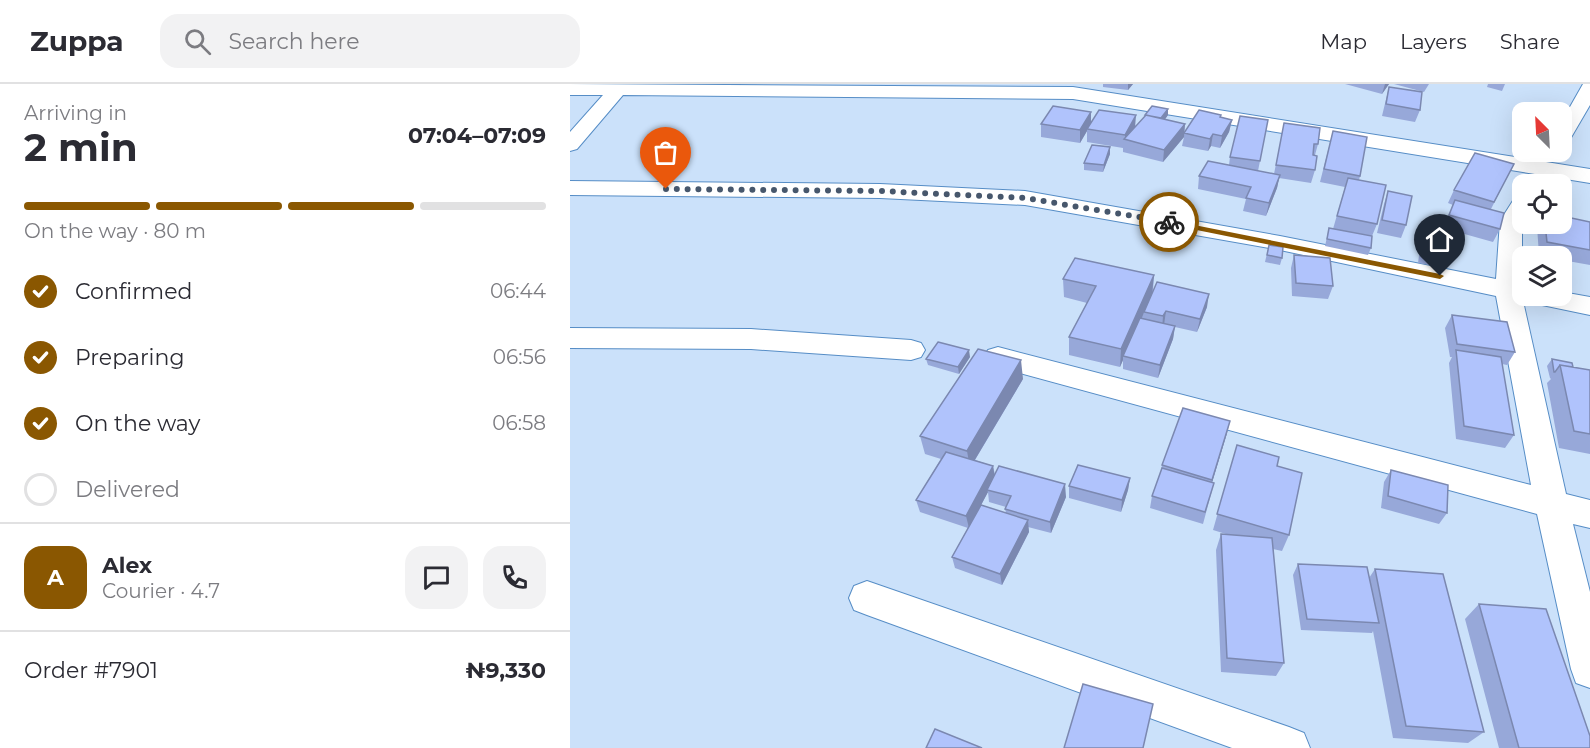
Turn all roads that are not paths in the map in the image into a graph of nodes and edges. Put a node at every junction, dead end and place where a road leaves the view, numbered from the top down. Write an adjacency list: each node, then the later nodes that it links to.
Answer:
1 (620, 87): 3 (street); 5 (street); 6 (street)
2 (1590, 88): 4 (street)
3 (570, 89)
4 (1572, 120)
5 (570, 145)
6 (1544, 168): 7 (street)
7 (1590, 176)
8 (570, 188): 9 (street)
9 (1512, 291)
10 (1572, 303): 12 (street)
11 (1524, 306): 16 (street)
12 (1590, 306)
13 (570, 338): 14 (street)
14 (910, 350)
15 (998, 357): 16 (street)
16 (1552, 506): 17 (street); 19 (street)
17 (1590, 514)
18 (867, 598): 20 (street)
19 (1590, 669)
20 (1289, 748)

